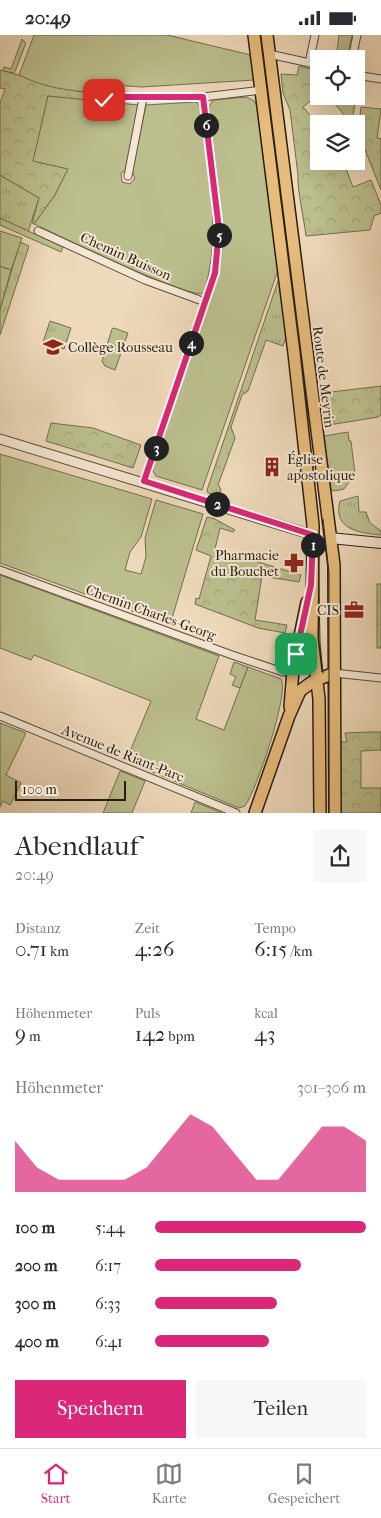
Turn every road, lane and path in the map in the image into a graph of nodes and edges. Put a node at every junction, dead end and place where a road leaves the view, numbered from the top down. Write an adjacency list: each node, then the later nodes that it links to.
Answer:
1 (254, 35): 10 (main road, Route de Meyrin)
2 (268, 35): 6 (main road, Route de Meyrin)
3 (314, 35): 7 (street)
4 (357, 35): 5 (street)
5 (354, 50)
6 (269, 54): 7 (street); 20 (main road, Route de Meyrin)
7 (309, 63)
8 (365, 76): 9 (street)
9 (381, 79)
10 (260, 90): 11 (street); 19 (main road, Route de Meyrin)
11 (203, 97): 12 (street); 16 (street)
12 (143, 98): 13 (street); 14 (street)
13 (104, 100)
14 (128, 176)
15 (38, 231): 16 (street, Chemin Buisson)
16 (205, 303): 18 (street)
17 (0, 439): 18 (street)
18 (144, 481): 19 (street)
19 (313, 535): 20 (main road); 23 (main road, Route de Meyrin)
20 (330, 538): 21 (main road); 25 (main road, Route de Meyrin)
21 (381, 543)
22 (0, 570): 24 (street, Chemin Charles-Georg)
23 (311, 585): 24 (main road); 27 (main road, Route de Meyrin)
24 (293, 671): 28 (main road)
25 (334, 673): 26 (street); 27 (main road); 33 (main road, Route de Meyrin)
26 (381, 678)
27 (318, 679): 28 (main road); 32 (main road, Route de Meyrin)
28 (289, 716): 31 (main road)
29 (0, 717): 30 (street, Avenue de Riant-Parc)
30 (236, 813)
31 (255, 813)
32 (320, 813)
33 (335, 813)

